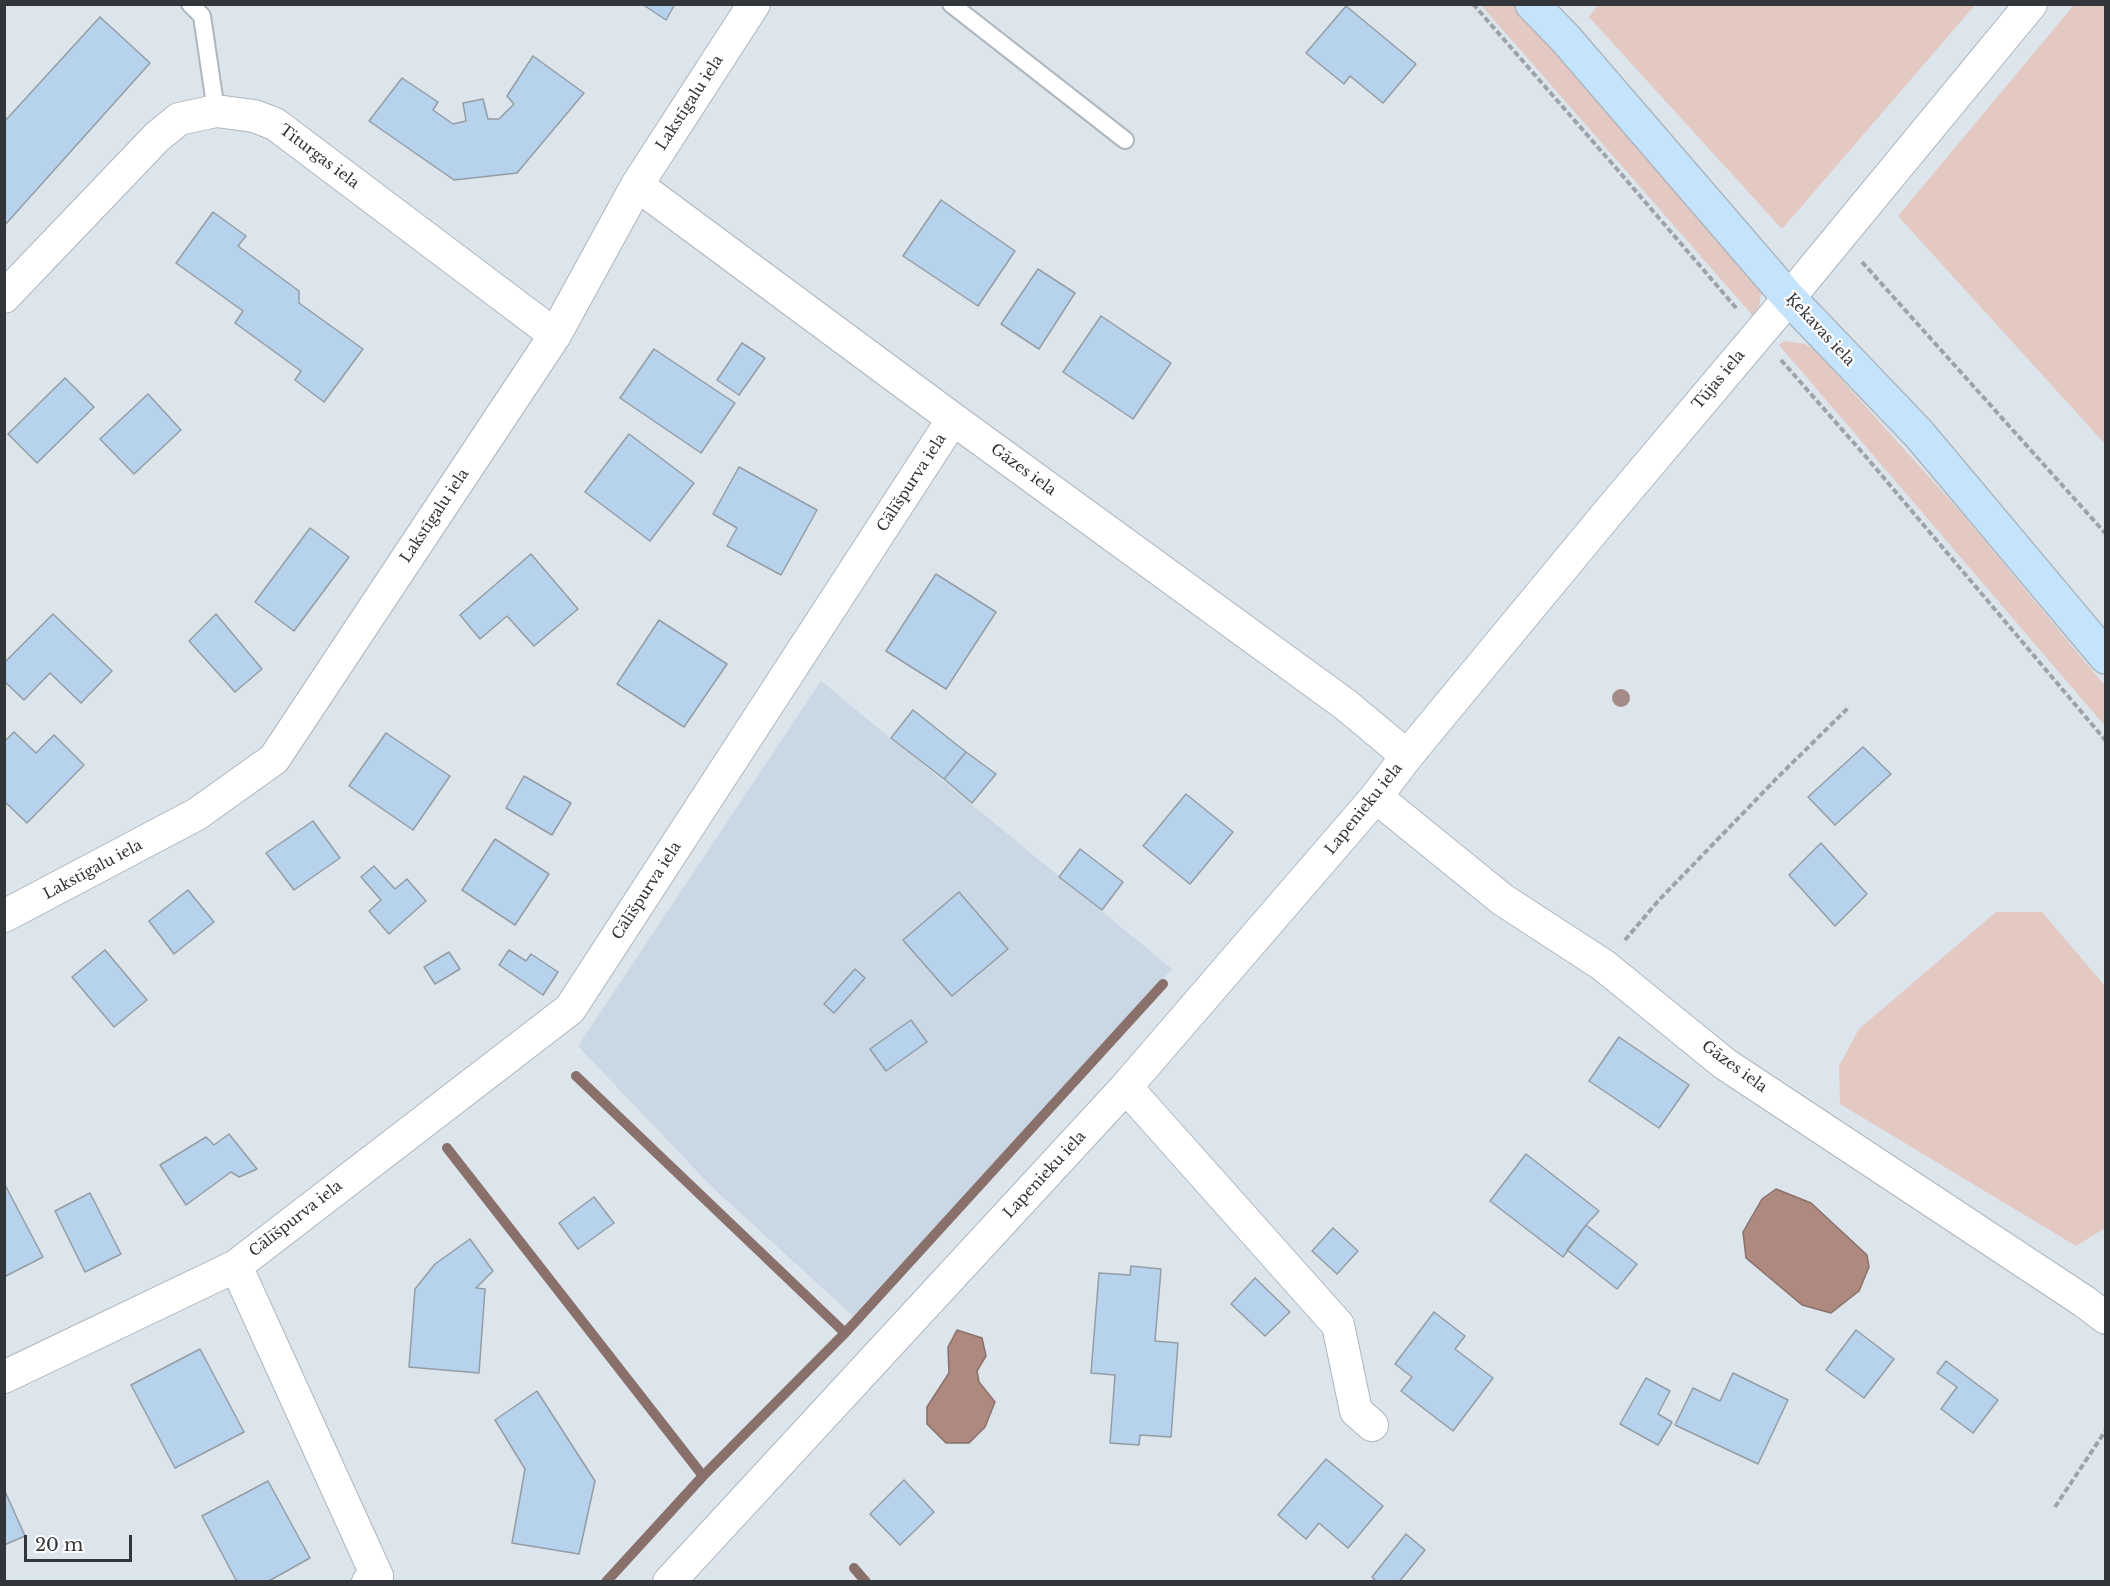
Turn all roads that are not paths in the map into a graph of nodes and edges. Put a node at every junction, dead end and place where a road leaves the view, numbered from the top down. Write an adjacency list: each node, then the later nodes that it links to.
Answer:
1 (190, 4): 6 (lane)
2 (754, 4): 8 (street, Lakstīgalu iela)
3 (951, 4): 7 (lane)
4 (1532, 4): 10 (main road, Ķekavas iela)
5 (2031, 4): 10 (street, Tūjas iela)
6 (216, 111): 9 (street, Titurgas iela); 11 (street, Titurgas iela)
7 (1125, 140)
8 (637, 185): 11 (street, Lakstīgalu iela); 12 (street, Gāzes iela)
9 (4, 297)
10 (1789, 298): 13 (main road, Ķekavas iela); 14 (street, Tūjas iela)
11 (555, 335): 16 (street, Lakstīgalu iela)
12 (953, 419): 14 (street, Gāzes iela); 18 (street, Cālīšpurva iela)
13 (2106, 657)
14 (1407, 756): 15 (street, Lapenieku iela)
15 (1376, 797): 17 (street, Lapenieku iela); 19 (street, Gāzes iela)
16 (4, 916)
17 (1126, 1087): 21 (street); 23 (street, Lapenieku iela)
18 (236, 1266): 20 (street, Cālīšpurva iela); 22 (street, Cālīšpurva iela)
19 (2106, 1318)
20 (4, 1377)
21 (1372, 1425)
22 (368, 1581)
23 (671, 1581)

